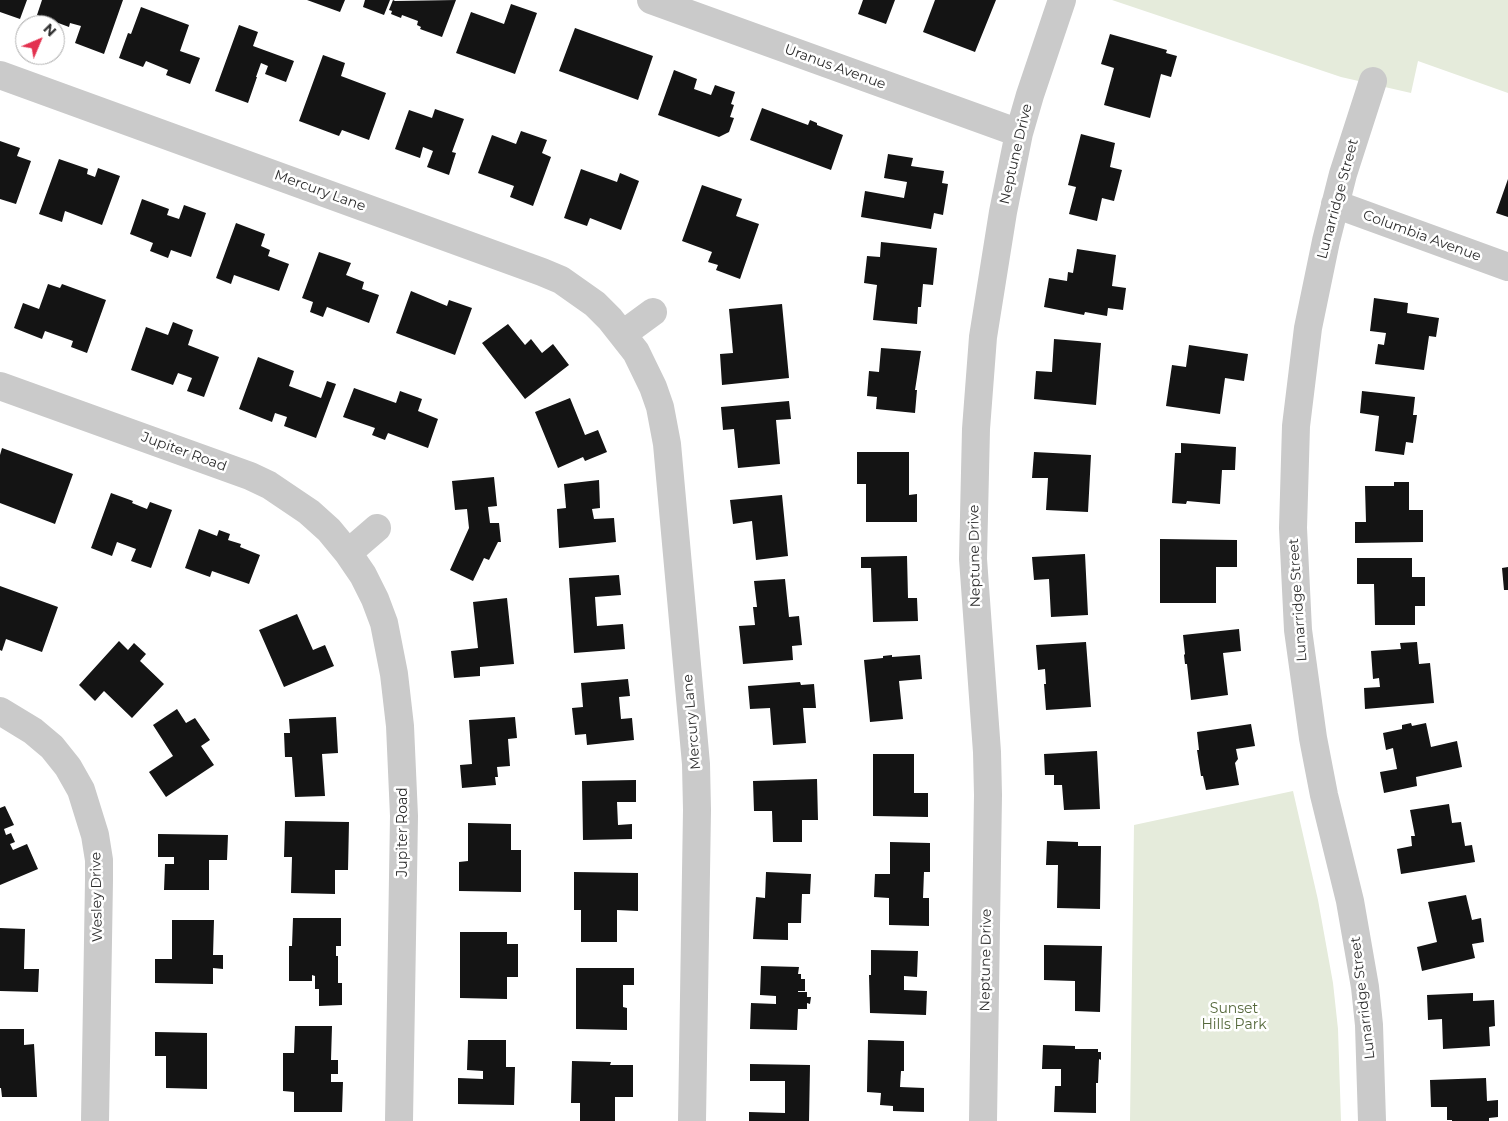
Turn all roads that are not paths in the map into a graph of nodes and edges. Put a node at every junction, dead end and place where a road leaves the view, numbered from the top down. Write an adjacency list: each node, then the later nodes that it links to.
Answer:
1 (651, 0): 5 (street, Uranus Avenue)
2 (1062, 0): 5 (street, Neptune Drive)
3 (0, 75): 9 (street, Mercury Lane)
4 (1373, 81): 6 (street, Lunarridge Street)
5 (1019, 133): 17 (street, Neptune Drive)
6 (1335, 204): 7 (street, Columbia Avenue); 18 (street, Lunarridge Street)
7 (1508, 267)
8 (653, 312): 9 (street)
9 (623, 334): 16 (street, Mercury Lane)
10 (0, 386): 12 (street, Jupiter Road)
11 (377, 528): 12 (street)
12 (348, 553): 15 (street, Jupiter Road)
13 (0, 711): 14 (street, Wesley Drive)
14 (95, 1121)
15 (399, 1121)
16 (692, 1121)
17 (983, 1121)
18 (1372, 1121)

